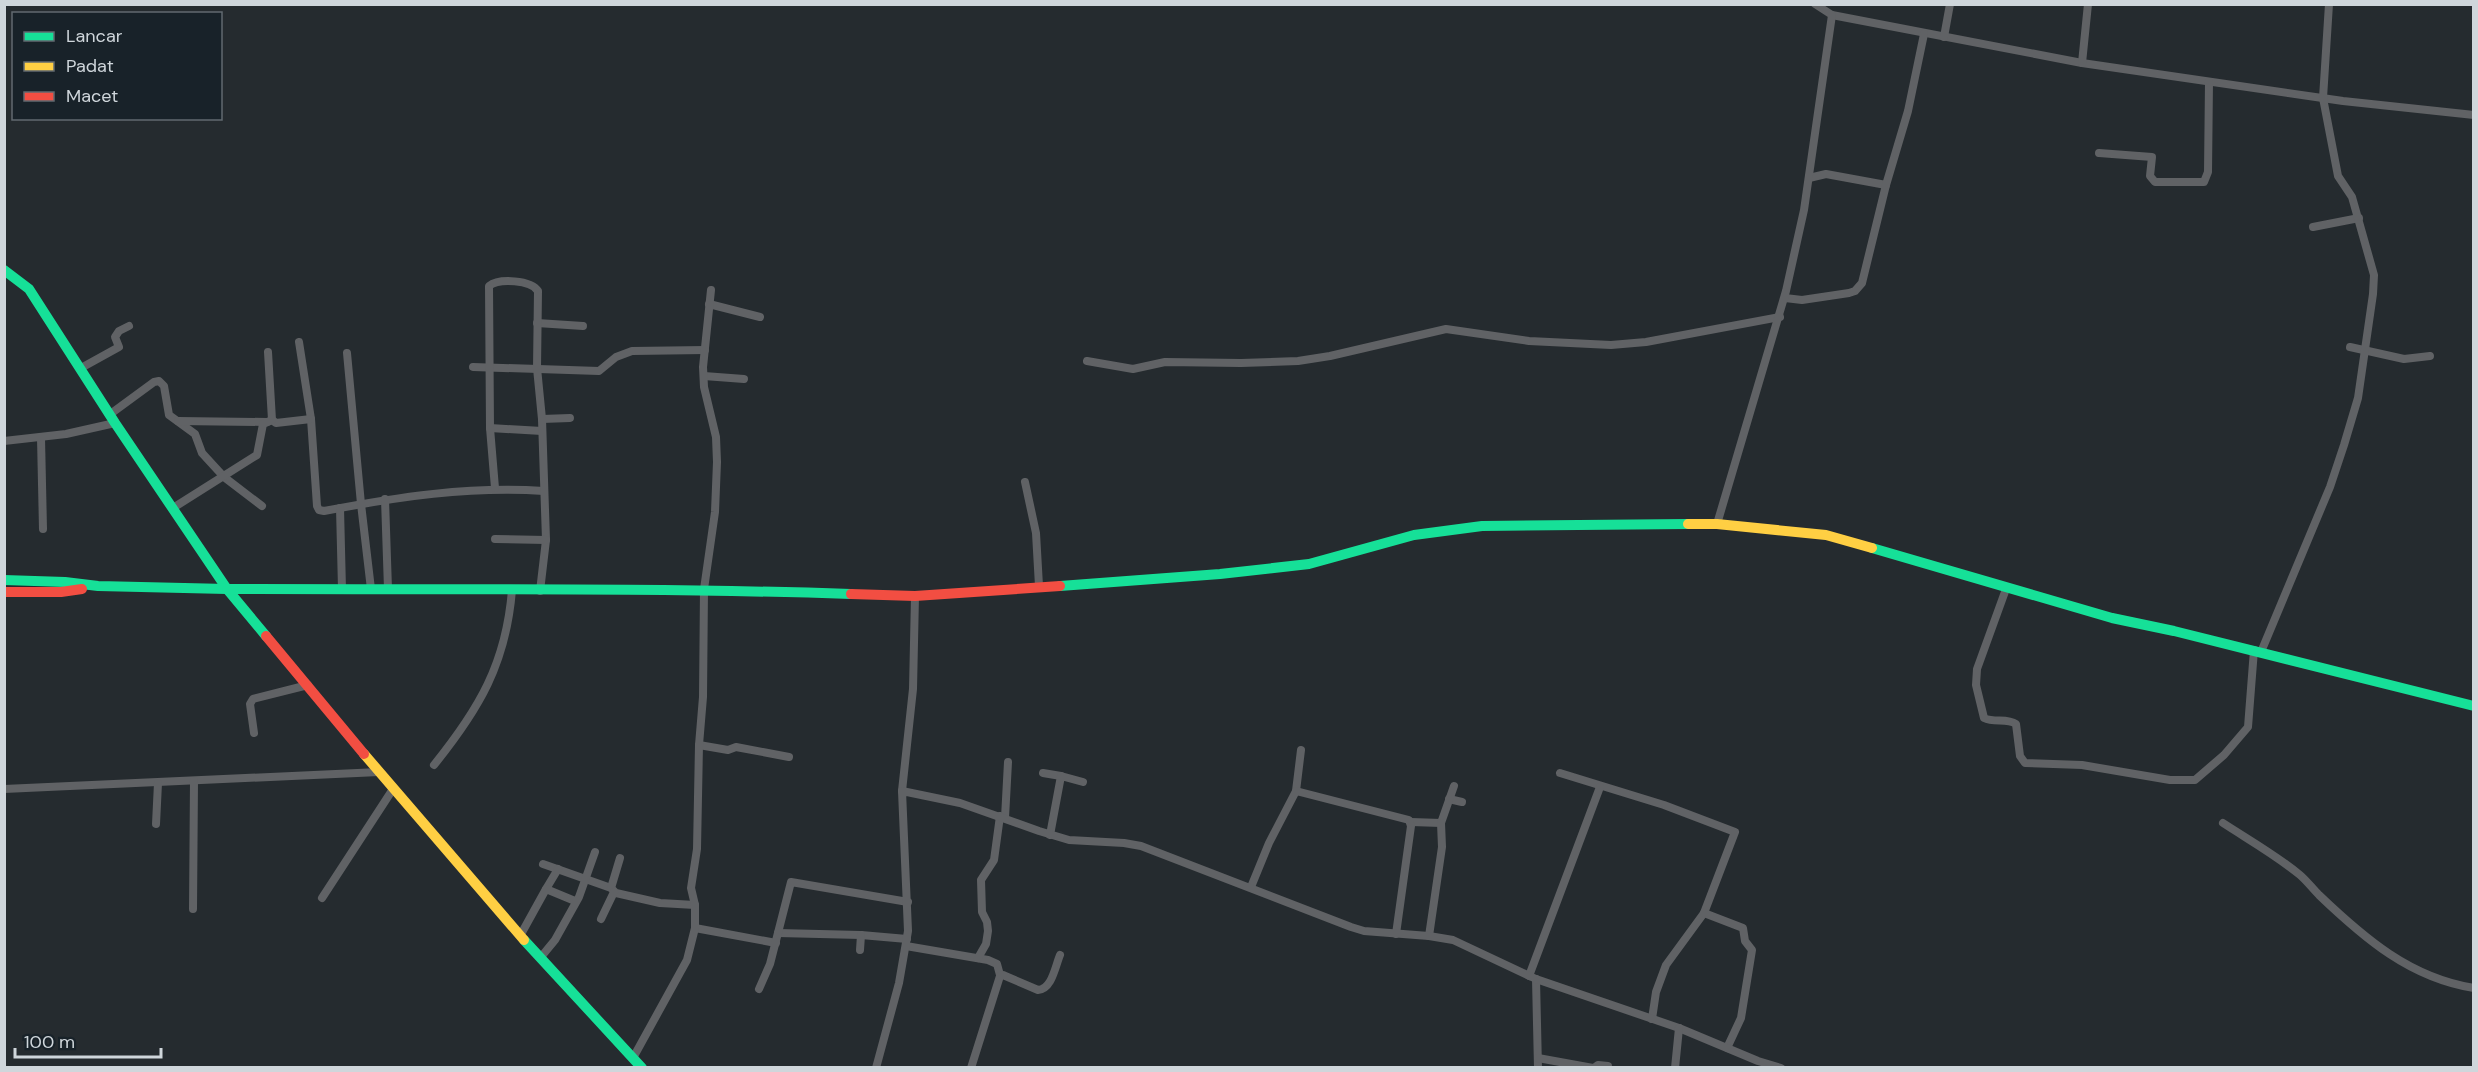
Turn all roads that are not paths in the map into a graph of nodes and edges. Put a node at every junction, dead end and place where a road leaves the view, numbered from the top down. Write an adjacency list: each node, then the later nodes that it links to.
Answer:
1 (1815, 4): 5 (street)
2 (1950, 4): 7 (street)
3 (2088, 4): 8 (street)
4 (2330, 4): 10 (street)
5 (1833, 15): 6 (street); 13 (street)
6 (1924, 33): 7 (street); 14 (street)
7 (1944, 37): 8 (street)
8 (2082, 63): 9 (street)
9 (2209, 82): 10 (street); 12 (street)
10 (2323, 98): 11 (street); 15 (street)
11 (2474, 116)
12 (2099, 153)
13 (1809, 178): 14 (street); 19 (street)
14 (1886, 185): 19 (street)
15 (2359, 218): 16 (street); 29 (street)
16 (2313, 227)
17 (4, 270): 36 (street)
18 (711, 290): 20 (street)
19 (1785, 298): 21 (street)
20 (709, 304): 22 (street); 28 (street)
21 (1780, 316): 33 (street); 59 (street)
22 (760, 317)
23 (537, 323): 25 (street); 35 (street); 37 (street)
24 (129, 326): 36 (street)
25 (583, 326)
26 (299, 342): 42 (street)
27 (2350, 346): 29 (street)
28 (705, 350): 37 (street); 38 (street)
29 (2363, 350): 32 (street); 76 (street)
30 (268, 352): 45 (street)
31 (347, 354): 55 (street)
32 (2430, 356)
33 (1087, 361)
34 (473, 367): 35 (street)
35 (490, 367): 37 (street); 46 (street)
36 (81, 368): 41 (street)
37 (537, 368): 43 (street)
38 (704, 376): 39 (street); 70 (street)
39 (744, 380)
40 (570, 418): 43 (street)
41 (112, 419): 44 (street); 48 (street); 57 (street)
42 (311, 419): 45 (street); 58 (street)
43 (542, 419): 47 (street)
44 (177, 421): 45 (street); 50 (street)
45 (270, 421): 50 (street)
46 (490, 428): 47 (street); 52 (street)
47 (542, 431): 53 (street)
48 (41, 438): 49 (street); 60 (street)
49 (4, 441)
50 (224, 477): 56 (street); 57 (street)
51 (1025, 483): 65 (street)
52 (495, 488): 53 (street); 54 (street)
53 (544, 491): 62 (street)
54 (385, 499): 55 (street); 69 (street)
55 (361, 504): 58 (street); 68 (street)
56 (262, 506)
57 (173, 508): 66 (street)
58 (340, 508): 67 (street)
59 (1717, 524): 65 (street); 71 (street)
60 (44, 529)
61 (495, 539): 62 (street)
62 (546, 540): 73 (street)
63 (4, 580): 64 (street)
64 (98, 586): 66 (street); 74 (street)
65 (1040, 586): 75 (street)
66 (227, 589): 67 (street); 77 (street)
67 (342, 589): 68 (street)
68 (371, 589): 69 (street)
69 (388, 589): 72 (street)
70 (704, 589): 73 (street); 75 (street); 80 (street)
71 (2006, 589): 76 (street); 76 (street)
72 (512, 590): 73 (street); 84 (street)
73 (540, 591)
74 (4, 592)
75 (915, 596): 96 (street)
76 (2257, 651): 78 (street)
77 (308, 685): 79 (street); 85 (street)
78 (2474, 706)
79 (254, 733)
80 (699, 745): 82 (street); 117 (street)
81 (1301, 750): 97 (street)
82 (789, 757)
83 (1008, 762): 100 (street)
84 (434, 765)
85 (379, 772): 89 (street); 95 (street)
86 (1043, 773): 88 (street)
87 (1560, 773): 93 (street)
88 (1061, 776): 90 (street); 105 (street)
89 (194, 781): 91 (street); 118 (street)
90 (1083, 782)
91 (158, 783): 94 (street); 104 (street)
92 (1454, 786): 98 (street)
93 (1600, 786): 119 (street); 134 (street)
94 (4, 789)
95 (393, 789): 114 (street); 125 (street)
96 (902, 791): 100 (street); 116 (street)
97 (1296, 792): 101 (street); 111 (street)
98 (1449, 799): 99 (street); 102 (street)
99 (1462, 802)
100 (1003, 817): 105 (street); 132 (street)
101 (1411, 822): 102 (street); 123 (street)
102 (1441, 823): 126 (street)
103 (2223, 823): 135 (street)
104 (156, 824)
105 (1050, 835): 111 (street)
106 (595, 852): 110 (street)
107 (620, 858): 113 (street)
108 (543, 864): 109 (street)
109 (558, 869): 110 (street); 112 (street)
110 (586, 879): 113 (street); 115 (street)
111 (1251, 887): 123 (street)
112 (546, 889): 115 (street); 125 (street)
113 (612, 890): 117 (street); 120 (street)
114 (322, 898)
115 (575, 901): 131 (street)
116 (908, 902): 122 (street); 128 (street)
117 (695, 904): 121 (street)
118 (194, 909)
119 (1704, 913): 137 (street); 139 (street)
120 (601, 919)
121 (695, 928): 127 (street); 140 (street)
122 (778, 933): 124 (street); 127 (street)
123 (1396, 933): 126 (street)
124 (861, 935): 128 (street); 129 (street)
125 (520, 936): 131 (street)
126 (1429, 936): 134 (street)
127 (776, 943): 136 (street)
128 (906, 943): 132 (street); 143 (street)
129 (860, 950)
130 (1060, 955): 133 (street)
131 (540, 957): 140 (street)
132 (978, 958): 133 (street)
133 (1000, 975): 144 (street)
134 (1532, 977): 137 (street); 141 (street)
135 (2472, 985)
136 (759, 989)
137 (1652, 1018): 138 (street)
138 (1679, 1028): 139 (street); 148 (street)
139 (1727, 1048): 149 (street)
140 (633, 1058): 142 (street)
141 (1538, 1058): 145 (street); 146 (street)
142 (642, 1068)
143 (876, 1068)
144 (972, 1068)
145 (1538, 1068)
146 (1594, 1068): 147 (street)
147 (1608, 1068)
148 (1675, 1068)
149 (1781, 1068)

